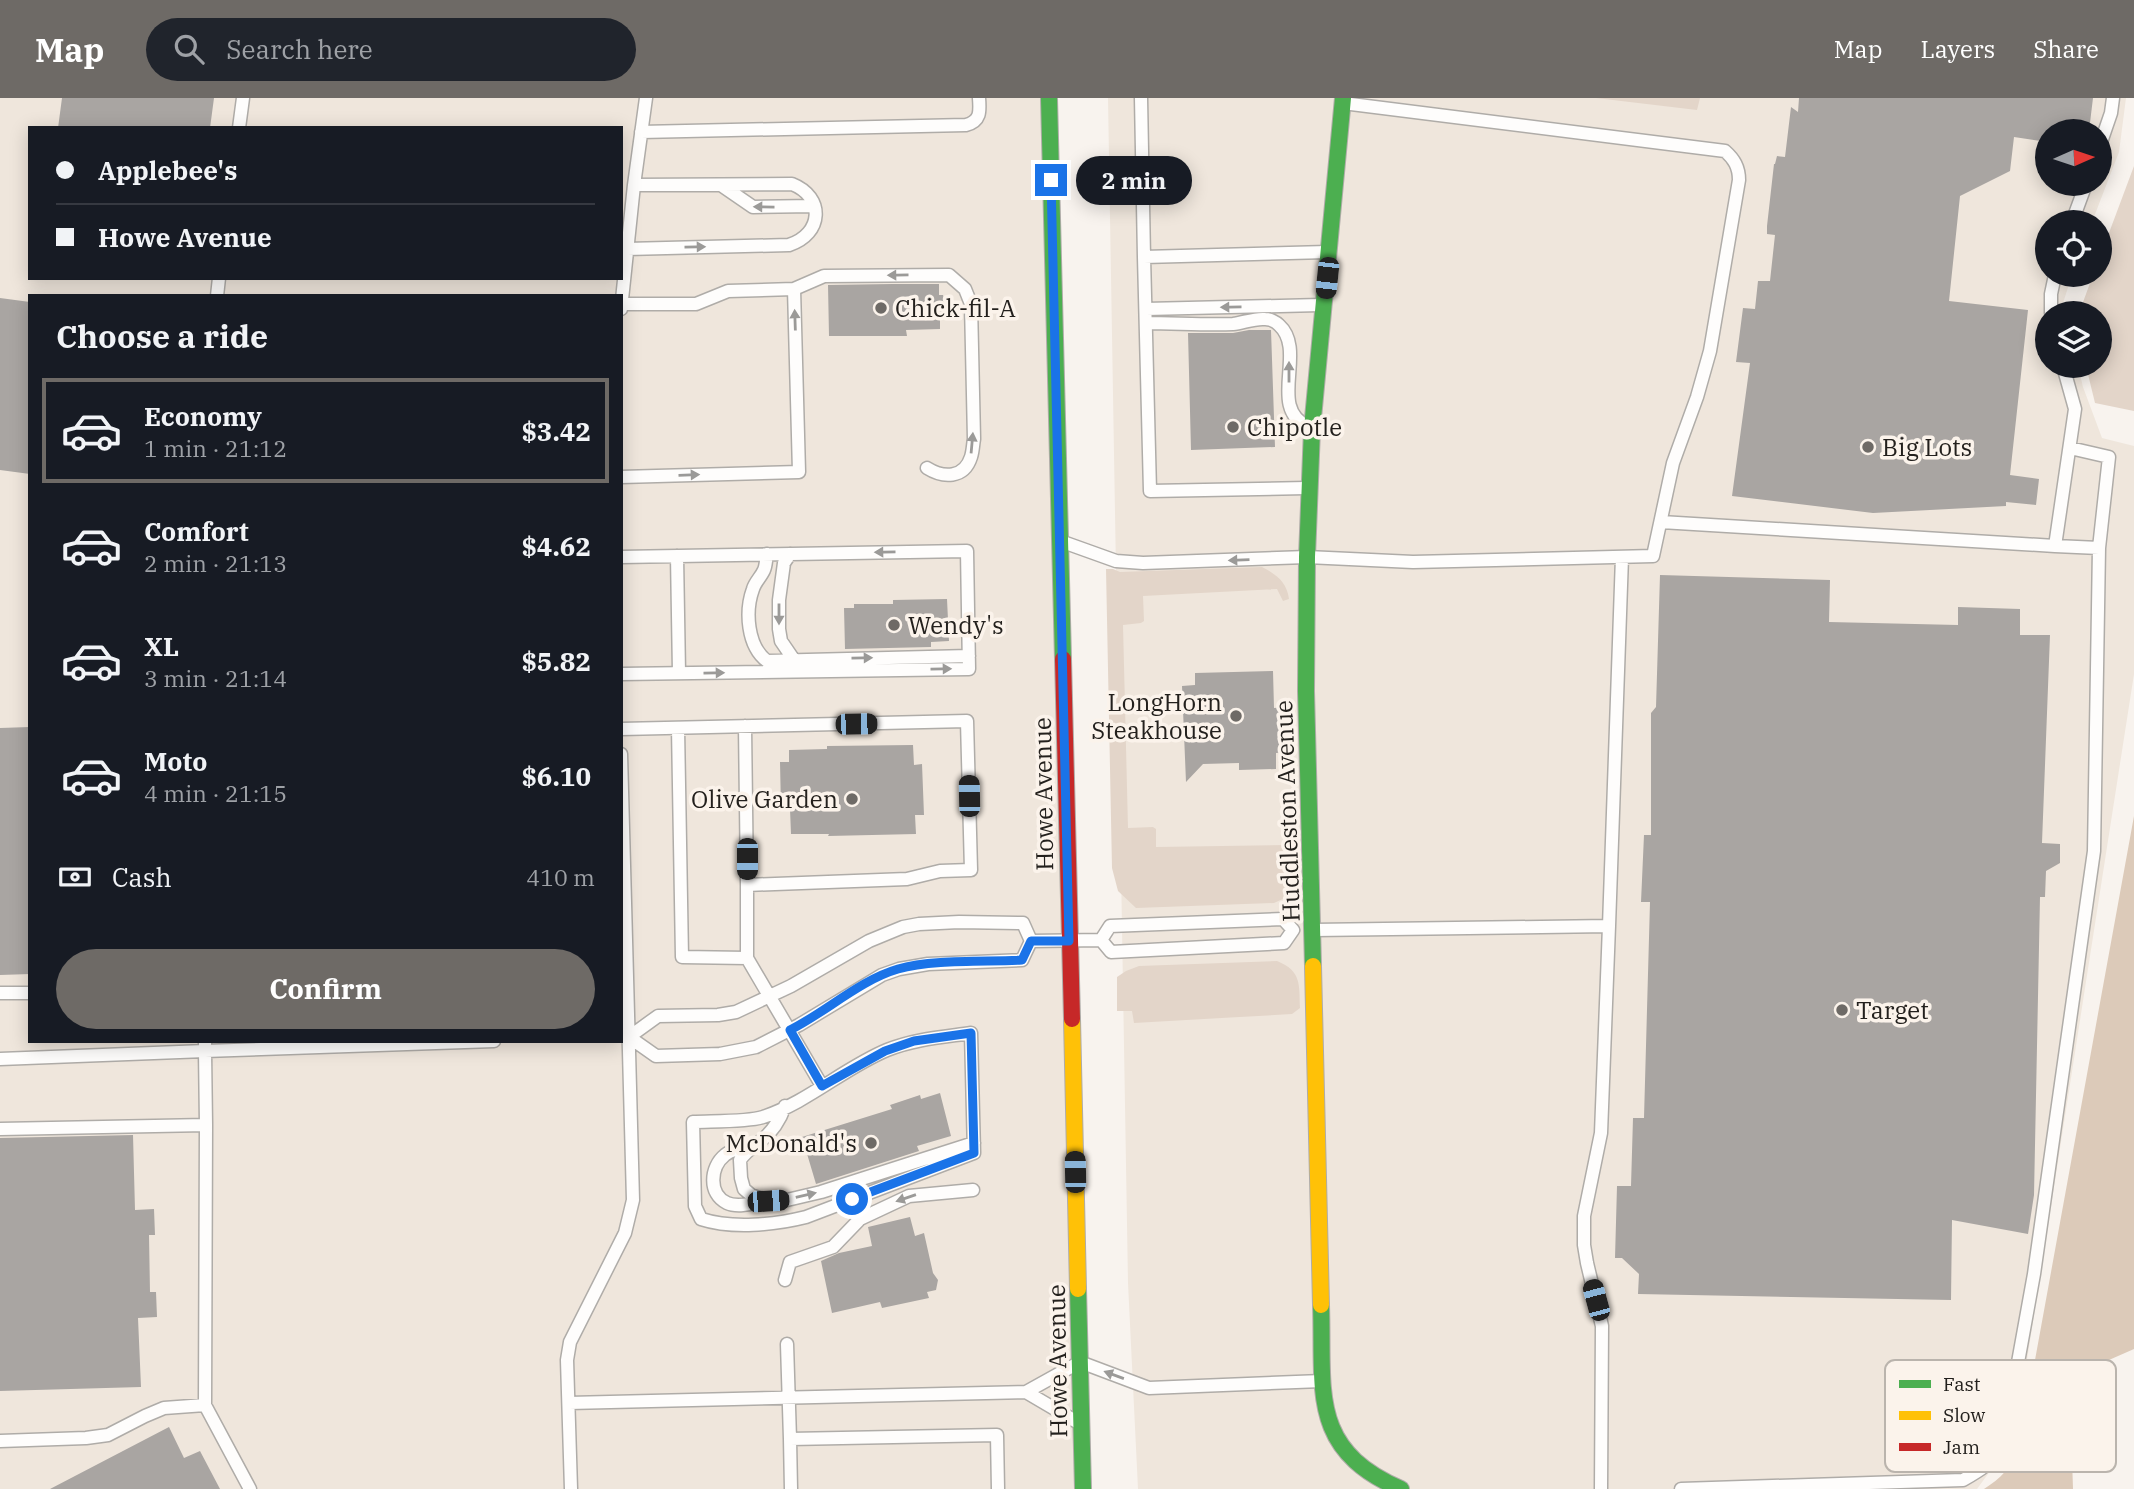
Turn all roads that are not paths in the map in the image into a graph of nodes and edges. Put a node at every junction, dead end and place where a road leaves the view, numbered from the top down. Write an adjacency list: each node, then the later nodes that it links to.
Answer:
1 (243, 98): 9 (lane)
2 (646, 98): 10 (lane)
3 (979, 98): 10 (lane)
4 (1049, 98): 30 (street, Howe Avenue)
5 (1141, 98): 16 (lane)
6 (2113, 98): 8 (lane)
7 (1343, 100): 15 (street, Huddleston Avenue); 29 (lane)
8 (2109, 119)
9 (239, 126)
10 (641, 132): 11 (lane)
11 (634, 185): 12 (lane); 14 (lane)
12 (721, 185): 13 (lane, one-way to 12); 13 (lane)
13 (814, 206): 14 (lane, one-way to 13)
14 (627, 248): 18 (lane)
15 (1329, 252): 16 (lane); 19 (street, Huddleston Avenue)
16 (1144, 257): 21 (lane)
17 (794, 289): 20 (lane); 26 (lane, one-way to 17); 27 (lane, one-way to 17)
18 (622, 294)
19 (1324, 304): 21 (lane, one-way to 21); 24 (street, Huddleston Avenue)
20 (623, 307)
21 (1146, 309): 22 (lane)
22 (1146, 323): 24 (lane, one-way to 22); 28 (lane)
23 (2066, 378): 25 (lane)
24 (1312, 429): 28 (street, Huddleston Avenue)
25 (2070, 448): 31 (lane); 32 (lane)
26 (927, 468)
27 (623, 477)
28 (1310, 488): 37 (street, Huddleston Avenue)
29 (1661, 522): 31 (lane); 38 (lane)
30 (1060, 541): 37 (lane, one-way to 30); 52 (street, Howe Avenue)
31 (2055, 546): 32 (lane)
32 (2099, 548): 72 (lane)
33 (767, 554): 34 (lane); 35 (lane); 40 (lane)
34 (790, 554): 39 (lane, one-way to 34); 40 (lane, one-way to 40)
35 (677, 556): 36 (lane); 41 (lane)
36 (623, 557)
37 (1307, 557): 38 (lane); 49 (street, Huddleston Avenue)
38 (1622, 557): 48 (lane)
39 (969, 656): 40 (lane, one-way to 39); 41 (lane, one-way to 39)
40 (794, 660)
41 (679, 673): 42 (lane)
42 (623, 674)
43 (745, 726): 44 (lane); 46 (lane); 46 (lane)
44 (678, 728): 45 (lane); 53 (lane)
45 (623, 729)
46 (747, 885): 53 (lane)
47 (623, 896): 58 (lane)
48 (1609, 926): 49 (lane); 89 (lane)
49 (1313, 930): 74 (street, Huddleston Avenue)
50 (1101, 940): 50 (lane); 52 (lane)
51 (1031, 941): 52 (lane); 56 (lane); 57 (lane)
52 (1069, 941): 73 (street, Howe Avenue)
53 (747, 958): 56 (lane)
54 (0, 993): 55 (lane)
55 (28, 993)
56 (771, 996): 57 (lane); 58 (lane)
57 (790, 1030): 58 (lane); 62 (lane)
58 (625, 1037): 77 (lane)
59 (378, 1043): 60 (lane)
60 (205, 1046): 61 (lane); 64 (lane)
61 (0, 1059)
62 (822, 1086): 63 (lane); 66 (lane)
63 (785, 1106): 66 (lane); 67 (lane)
64 (206, 1125): 65 (lane); 78 (lane)
65 (0, 1129)
66 (974, 1143): 69 (lane, one-way to 66)
67 (752, 1147): 69 (lane); 69 (lane)
68 (973, 1190): 70 (lane, one-way to 70)
69 (768, 1201)
70 (785, 1280)
71 (787, 1344): 76 (lane)
72 (2018, 1360)
73 (1080, 1363): 74 (lane, one-way to 73); 75 (lane); 79 (street, Howe Avenue)
74 (1324, 1381): 88 (street, Huddleston Avenue)
75 (1026, 1392): 76 (lane); 79 (lane)
76 (789, 1398): 77 (lane); 80 (lane)
77 (569, 1403): 84 (lane)
78 (205, 1405): 81 (lane); 83 (lane)
79 (1081, 1424): 87 (street, Howe Avenue)
80 (790, 1439): 85 (lane); 86 (lane)
81 (0, 1441)
82 (1977, 1472): 90 (lane)
83 (250, 1489)
84 (571, 1489)
85 (791, 1489)
86 (998, 1489)
87 (1083, 1489)
88 (1401, 1489)
89 (1601, 1489)
90 (1681, 1489)

